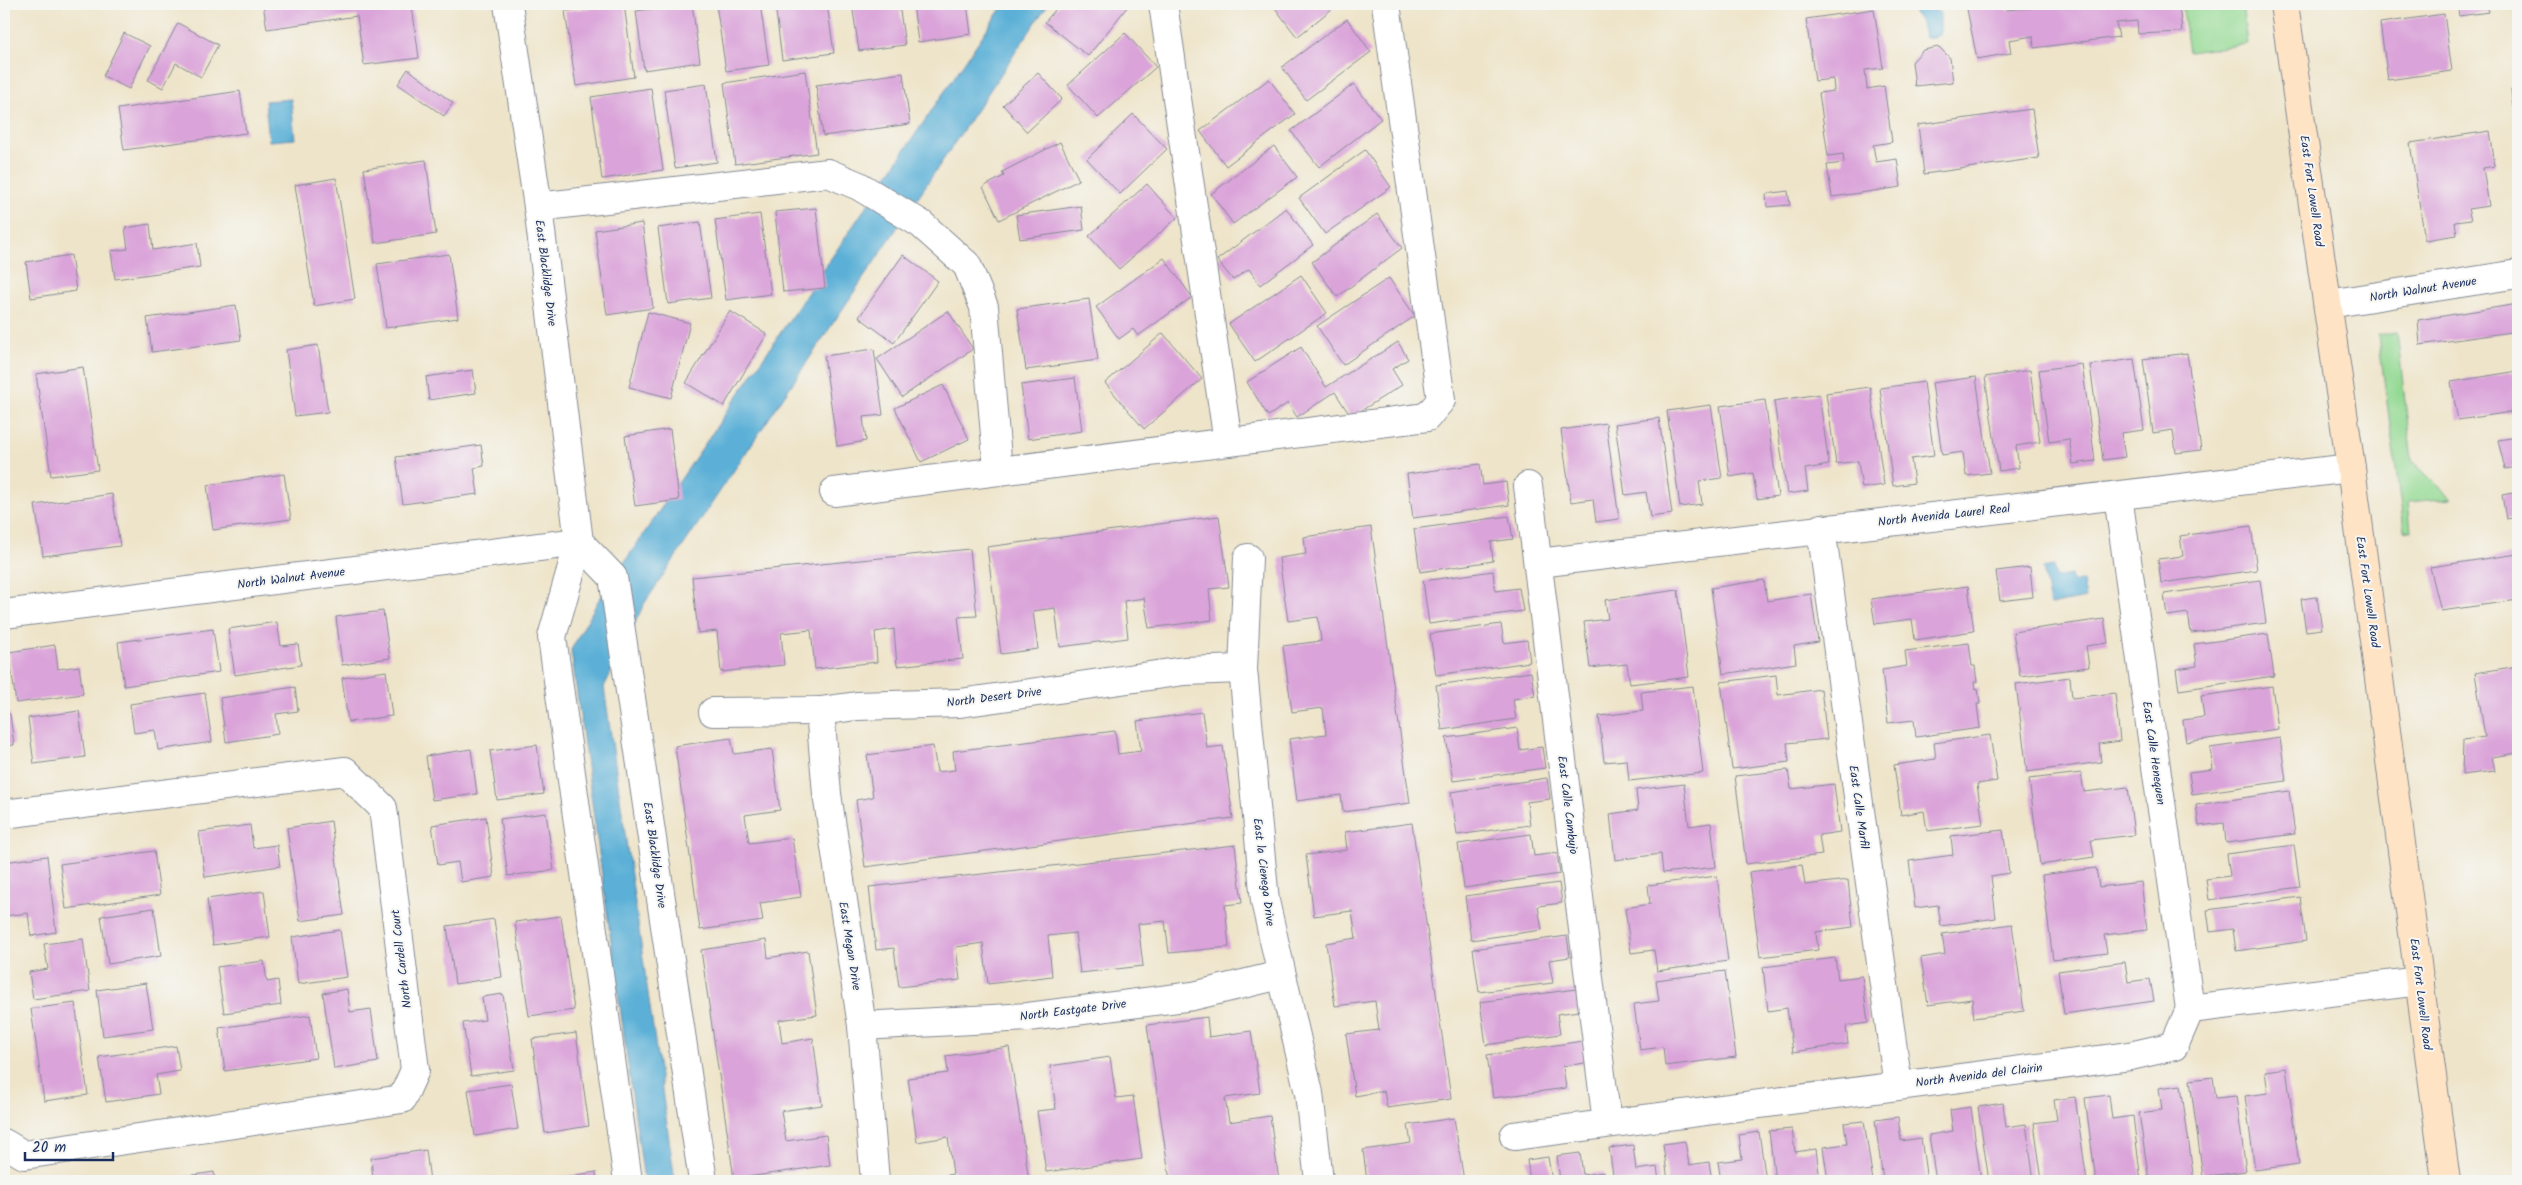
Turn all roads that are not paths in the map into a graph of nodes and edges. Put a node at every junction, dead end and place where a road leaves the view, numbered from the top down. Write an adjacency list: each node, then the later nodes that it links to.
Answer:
1 (508, 4): 5 (street, East Blacklidge Drive)
2 (1163, 4): 8 (street)
3 (1386, 4): 8 (street)
4 (2284, 4): 7 (main road, East Fort Lowell Road)
5 (538, 208): 10 (street); 15 (street, East Blacklidge Drive)
6 (2518, 274): 7 (street, North Walnut Avenue)
7 (2328, 304): 9 (main road, East Fort Lowell Road)
8 (1228, 442): 10 (street)
9 (2351, 468): 13 (street, North Avenida Laurel Real); 24 (main road, East Fort Lowell Road)
10 (998, 470): 12 (street)
11 (1528, 486): 17 (street, East Calle Cambujo)
12 (834, 492)
13 (2118, 496): 14 (street, North Avenida Laurel Real); 25 (street, East Calle Henequen)
14 (1821, 528): 17 (street, North Avenida Laurel Real); 27 (street, East Calle Marfil)
15 (579, 542): 18 (street, North Walnut Avenue); 31 (street, East Blacklidge Drive); 32 (street, East Blacklidge Drive)
16 (1248, 558): 19 (street, East la Cienega Drive)
17 (1538, 563): 28 (street, East Calle Cambujo)
18 (4, 614)
19 (1243, 669): 20 (street, North Desert Drive); 23 (street, East la Cienega Drive)
20 (820, 711): 21 (street, North Desert Drive); 26 (street, East Megan Drive)
21 (713, 712)
22 (4, 814): 30 (street, North Cardell Court)
23 (1280, 975): 26 (street, North Eastgate Drive); 34 (street, East la Cienega Drive)
24 (2420, 981): 25 (street); 35 (main road, East Fort Lowell Road)
25 (2190, 1009): 27 (street, North Avenida del Clairin)
26 (862, 1026): 33 (street, East Megan Drive)
27 (1898, 1086): 28 (street, North Avenida del Clairin)
28 (1607, 1123): 29 (street, North Avenida del Clairin)
29 (1514, 1136)
30 (4, 1143)
31 (628, 1181)
32 (703, 1181)
33 (875, 1181)
34 (1319, 1181)
35 (2446, 1181)

